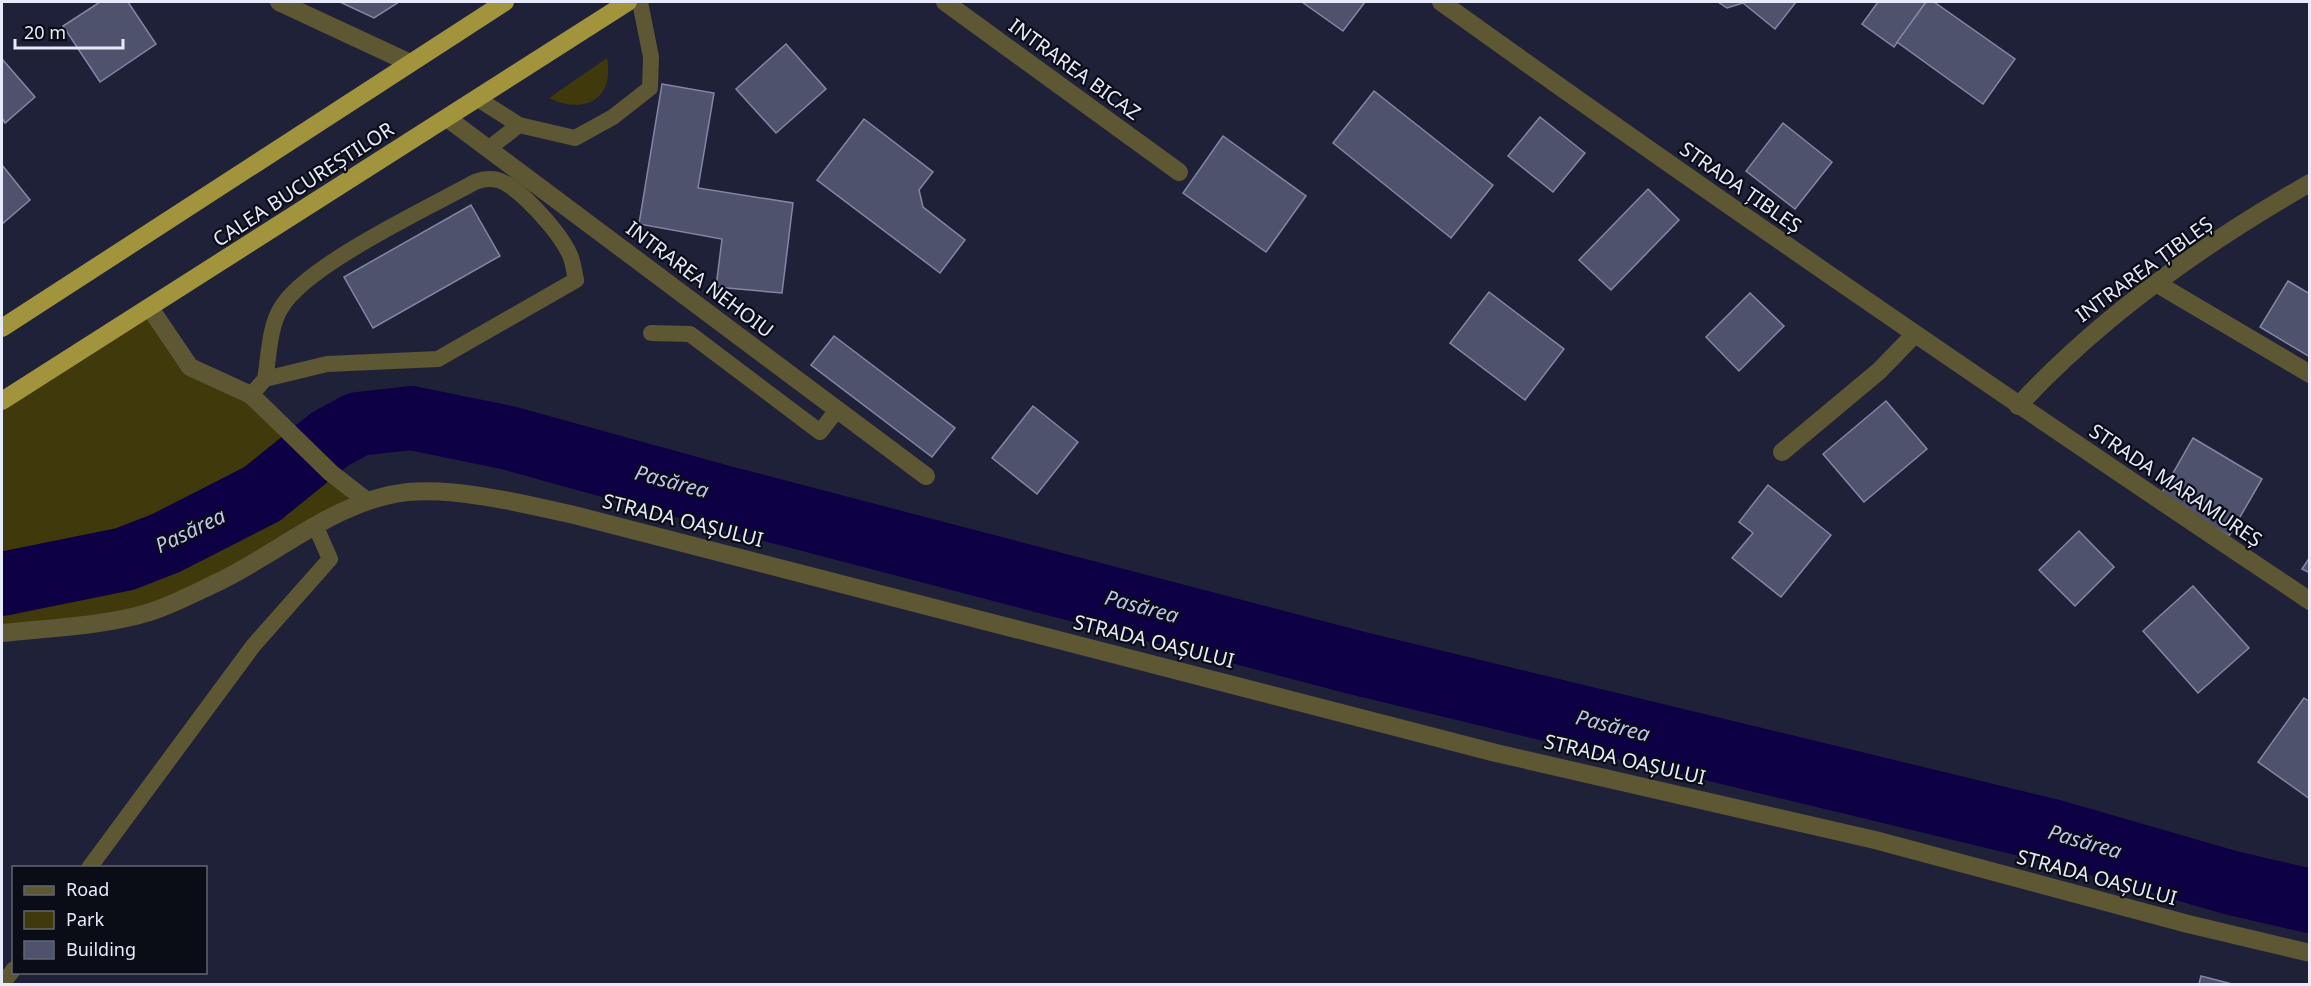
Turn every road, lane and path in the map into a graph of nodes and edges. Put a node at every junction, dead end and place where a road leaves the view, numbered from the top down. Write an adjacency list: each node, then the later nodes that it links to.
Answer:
1 (279, 2): 7 (street)
2 (505, 2): 7 (highway)
3 (628, 2): 8 (highway, CALEA BUCUREȘTILOR)
4 (640, 2): 10 (lane)
5 (945, 2): 12 (street, INTRAREA BICAZ)
6 (1441, 2): 18 (street, STRADA ȚIBLEȘ)
7 (410, 63): 16 (highway)
8 (478, 99): 9 (highway, CALEA BUCUREȘTILOR); 10 (lane)
9 (447, 118): 11 (street, INTRAREA NEHOIU); 15 (highway, CALEA BUCUREȘTILOR)
10 (519, 125): 11 (lane)
11 (488, 149): 24 (street, INTRAREA NEHOIU)
12 (1179, 172)
13 (2310, 183): 14 (street, INTRAREA ȚIBLEȘ)
14 (2156, 283): 19 (street); 23 (street, INTRAREA ȚIBLEȘ)
15 (150, 308): 21 (street); 22 (highway, CALEA BUCUREȘTILOR)
16 (2, 328)
17 (651, 333): 24 (lane)
18 (1916, 334): 23 (street, STRADA ȚIBLEȘ); 25 (street)
19 (2310, 374)
20 (265, 379): 20 (lane); 21 (lane)
21 (250, 395): 27 (street)
22 (2, 401)
23 (2018, 406): 29 (street, STRADA MARAMUREȘ)
24 (837, 410): 26 (street, INTRAREA NEHOIU)
25 (1782, 452)
26 (926, 476)
27 (367, 501): 28 (street, STRADA OAȘULUI); 32 (street, STRADA OAȘULUI)
28 (315, 525): 30 (street, STRADA OAȘULUI); 31 (lane)
29 (2310, 601)
30 (2, 633)
31 (90, 866)
32 (2310, 953)
33 (12, 972): 34 (lane)
34 (2, 984)

